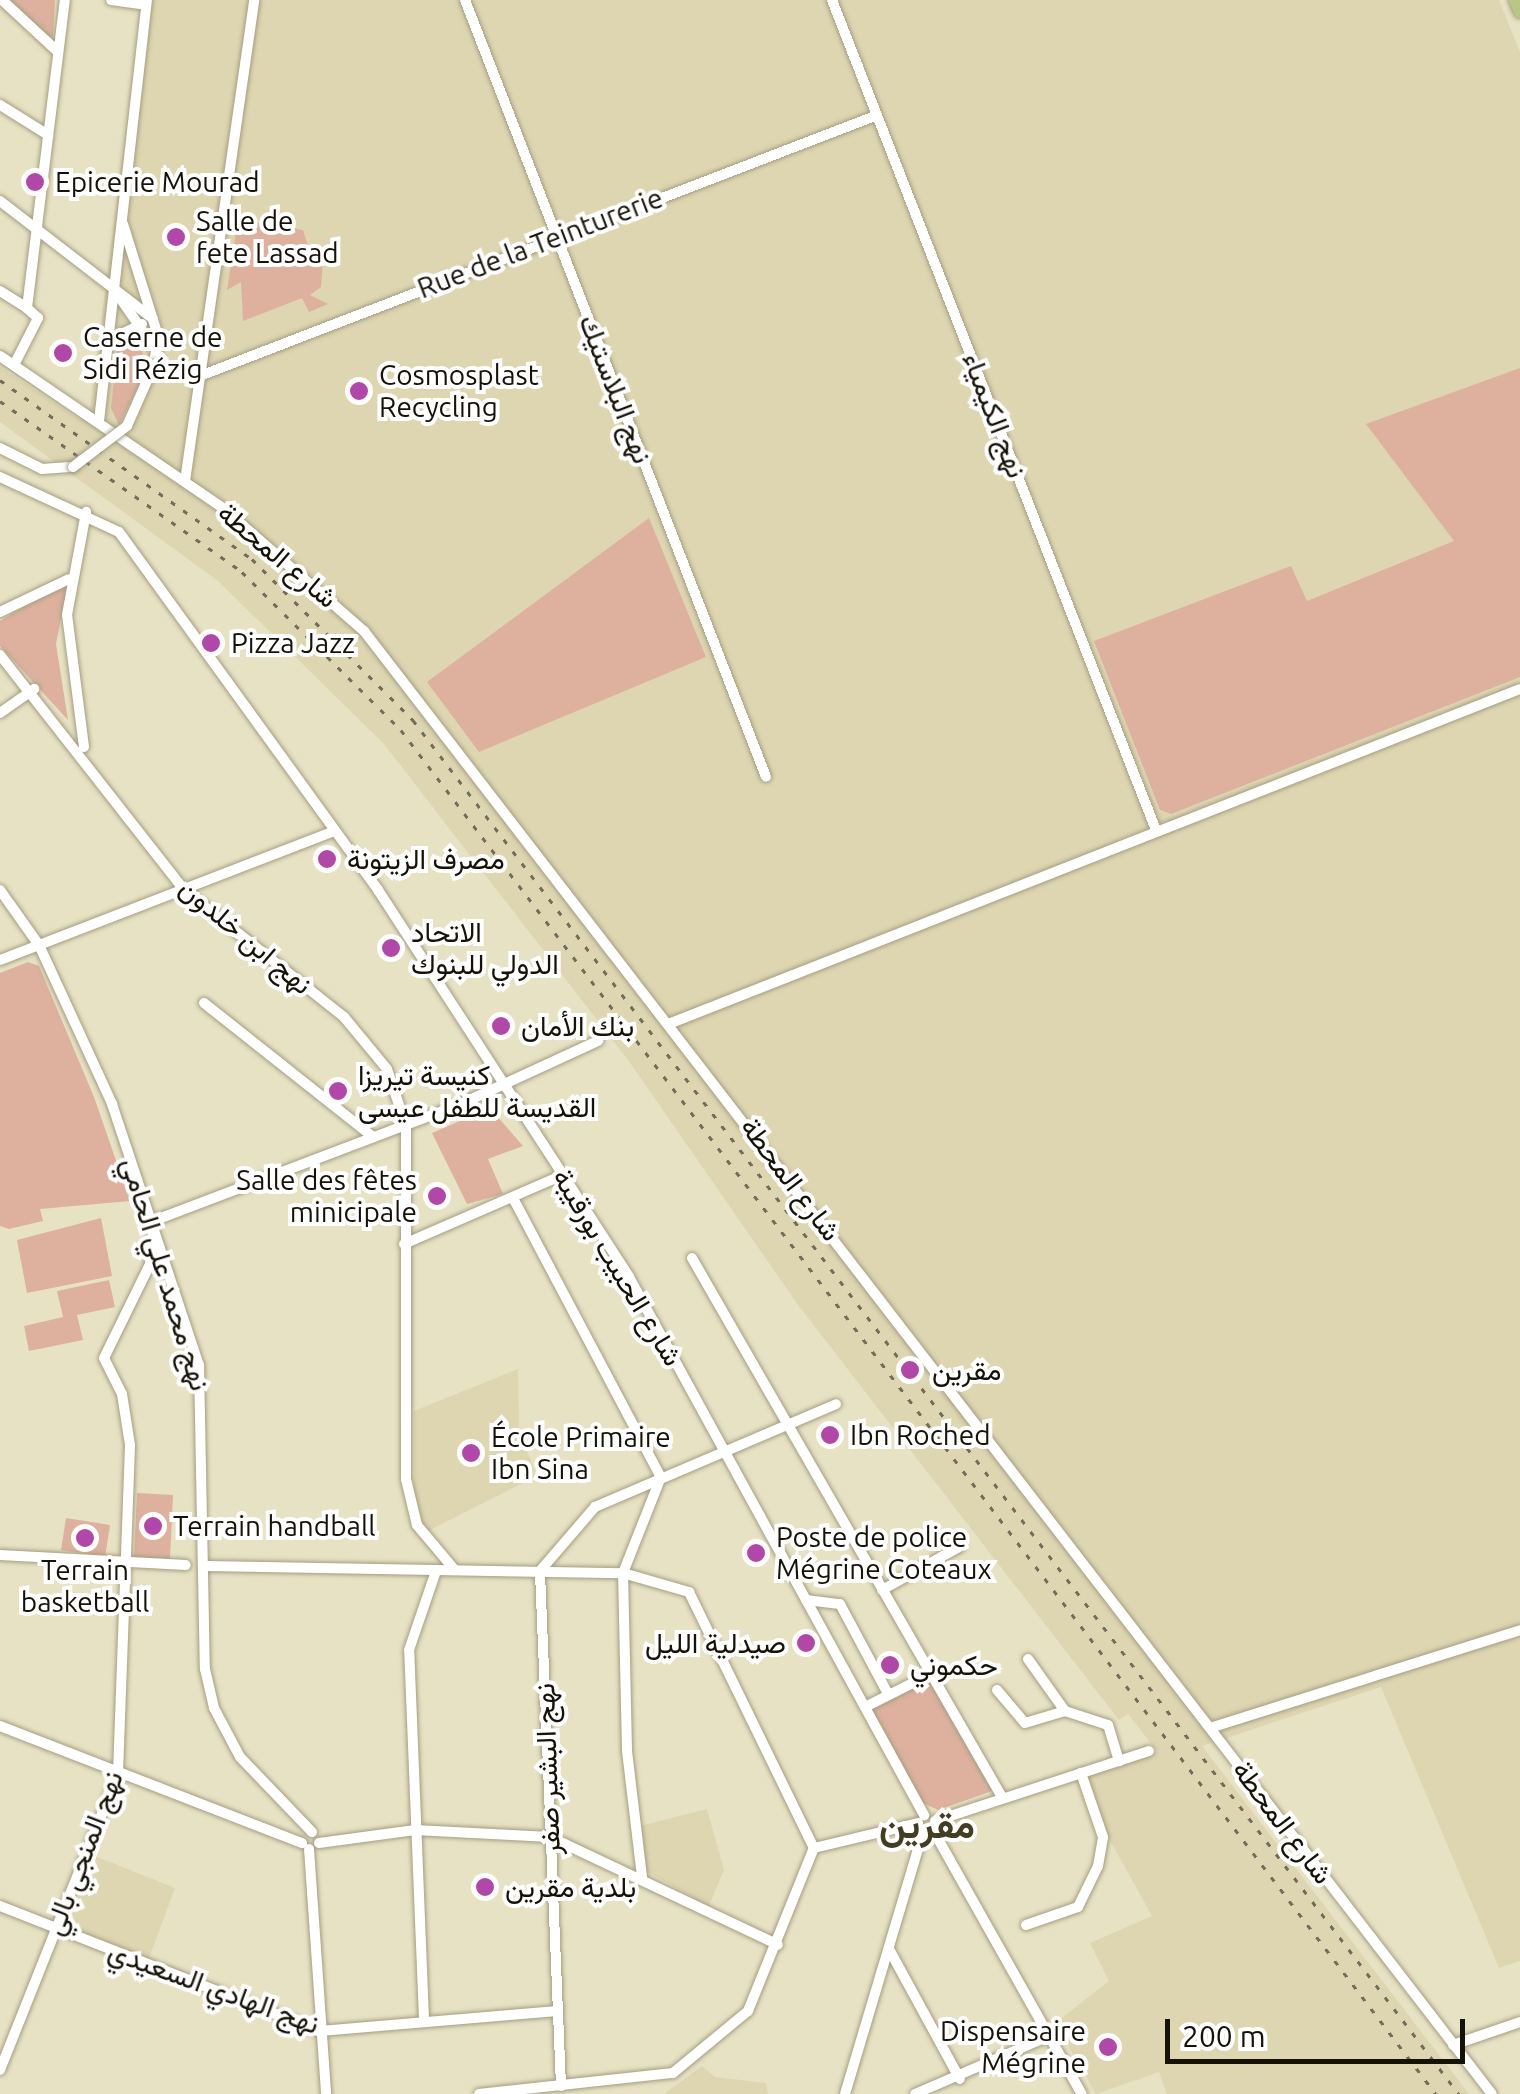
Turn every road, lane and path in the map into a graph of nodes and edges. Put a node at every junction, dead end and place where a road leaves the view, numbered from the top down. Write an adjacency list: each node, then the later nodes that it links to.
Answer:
1 (2, 0): 10 (street)
2 (66, 0): 10 (street)
3 (111, 0): 8 (street)
4 (254, 0): 25 (street)
5 (465, 0): 17 (street, نهج البلاستيك)
6 (832, 0): 12 (street, نهج الكيمياء)
7 (1515, 0): 9 (main road)
8 (146, 2): 15 (street)
9 (1520, 12)
10 (58, 52): 13 (street)
11 (0, 105): 13 (street)
12 (875, 116): 17 (street, Rue de la Teinturerie); 39 (street, نهج الكيمياء)
13 (48, 136): 16 (street)
14 (0, 201): 16 (street)
15 (122, 214): 18 (street); 21 (street)
16 (38, 229): 18 (street); 20 (street)
17 (558, 234): 25 (street, Rue de la Teinturerie); 38 (street, نهج البلاستيك)
18 (112, 287): 21 (street); 22 (street)
19 (0, 291): 20 (street)
20 (28, 308): 24 (street)
21 (147, 321): 22 (street); 27 (street, bridge)
22 (106, 342): 26 (street)
23 (0, 356): 24 (street, شارع المحطة)
24 (14, 365): 26 (street, شارع المحطة)
25 (206, 374): 29 (street)
26 (98, 422): 29 (street, شارع المحطة)
27 (0, 448)
28 (0, 478): 30 (street, شارع الحبيب بورقيبة)
29 (185, 481): 46 (street, شارع المحطة)
30 (86, 512): 31 (street); 40 (street, شارع الحبيب بورقيبة)
31 (69, 579): 32 (street); 37 (street)
32 (0, 612)
33 (0, 655): 34 (street, نهج ابن خلدون)
34 (34, 689): 36 (street); 37 (street, نهج ابن خلدون)
35 (1520, 689): 39 (street)
36 (0, 713)
37 (86, 755): 42 (street, نهج ابن خلدون)
38 (766, 777)
39 (1156, 830): 46 (street)
40 (334, 831): 42 (street); 48 (street, شارع الحبيب بورقيبة)
41 (0, 890): 43 (street, نهج محمد علي الحامي)
42 (186, 891): 43 (street); 49 (street, نهج ابن خلدون)
43 (39, 946): 44 (street); 53 (street, نهج محمد علي الحامي)
44 (0, 960)
45 (204, 1002): 50 (street)
46 (671, 1024): 79 (street, شارع المحطة)
47 (598, 1040): 48 (street)
48 (509, 1080): 49 (street); 51 (street, شارع الحبيب بورقيبة)
49 (406, 1126): 50 (street); 54 (street)
50 (373, 1137): 53 (street)
51 (563, 1175): 52 (street); 58 (street, شارع الحبيب بورقيبة)
52 (513, 1198): 54 (street); 59 (street)
53 (153, 1222): 62 (street, نهج المنجي بالي); 64 (street, نهج محمد علي الحامي)
54 (404, 1244): 65 (street)
55 (692, 1258): 57 (street)
56 (836, 1404): 57 (street)
57 (787, 1425): 58 (street); 69 (street)
58 (722, 1450): 59 (street); 70 (street, شارع الحبيب بورقيبة)
59 (661, 1478): 67 (street); 68 (street)
60 (962, 1546): 69 (street)
61 (0, 1555): 62 (street)
62 (122, 1560): 63 (street); 82 (street, نهج المنجي بالي)
63 (186, 1565)
64 (206, 1566): 66 (street); 88 (street, نهج محمد علي الحامي)
65 (454, 1569): 66 (street); 67 (street)
66 (436, 1571): 86 (street)
67 (540, 1571): 68 (street); 87 (street, نهج البشير صفر)
68 (623, 1572): 89 (street); 90 (street)
69 (882, 1590): 73 (street)
70 (806, 1600): 75 (street); 76 (street, شارع الحبيب بورقيبة)
71 (1520, 1630): 79 (street)
72 (1028, 1660): 77 (street)
73 (935, 1672): 75 (street); 84 (street)
74 (997, 1690): 77 (street)
75 (888, 1694): 76 (street)
76 (865, 1707): 85 (street, شارع الحبيب بورقيبة)
77 (1065, 1711): 81 (street)
78 (0, 1726): 82 (street)
79 (1213, 1727): 101 (street, شارع المحطة)
80 (1150, 1751): 81 (street)
81 (1119, 1761): 83 (street)
82 (118, 1772): 88 (street); 93 (street, نهج المنجي بالي)
83 (1081, 1773): 84 (street); 92 (street)
84 (1002, 1797): 85 (street)
85 (927, 1824): 89 (street); 95 (street); 100 (street, شارع الحبيب بورقيبة)
86 (415, 1830): 87 (street); 88 (street); 97 (street)
87 (550, 1836): 90 (street); 96 (street, نهج البشير صفر)
88 (310, 1845): 99 (street)
89 (814, 1848): 94 (street)
90 (642, 1877): 94 (street)
91 (0, 1906): 93 (street, نهج الهادي السعيدي)
92 (1026, 1925)
93 (56, 1928): 99 (street, نهج الهادي السعيدي); 102 (street, نهج المنجي بالي)
94 (778, 1944): 104 (street)
95 (888, 1949): 103 (street); 109 (street)
96 (555, 2011): 97 (street, نهج الهادي السعيدي); 105 (street, نهج البشير صفر)
97 (424, 2019): 99 (street, نهج الهادي السعيدي)
98 (1520, 2022): 101 (street)
99 (319, 2031): 106 (street)
100 (1049, 2036): 103 (street); 111 (street, شارع الحبيب بورقيبة)
101 (1453, 2045): 112 (street, شارع المحطة)
102 (0, 2070)
103 (960, 2079): 110 (street)
104 (646, 2080): 105 (street); 108 (street)
105 (561, 2086): 107 (street)
106 (326, 2094)
107 (479, 2094)
108 (650, 2094)
109 (846, 2094)
110 (915, 2094)
111 (1082, 2094)
112 (1492, 2094)

